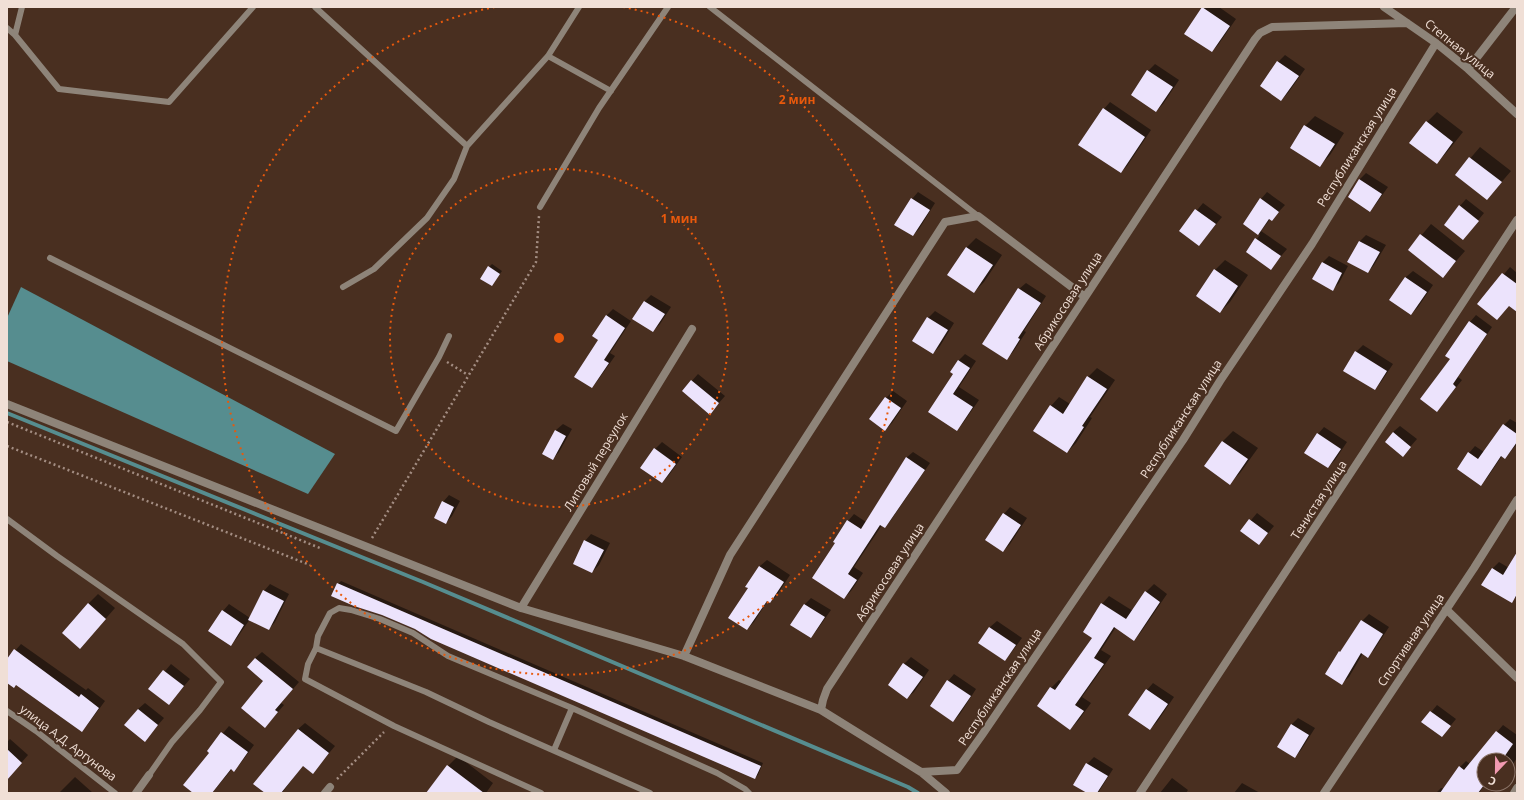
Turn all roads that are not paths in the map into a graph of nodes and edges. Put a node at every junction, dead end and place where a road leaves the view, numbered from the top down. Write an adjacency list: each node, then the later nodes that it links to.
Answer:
1 (22, 7): 11 (lane)
2 (254, 7): 11 (lane)
3 (315, 7): 17 (lane)
4 (579, 7): 13 (lane)
5 (668, 7): 15 (lane)
6 (710, 7): 19 (lane)
7 (1384, 7): 9 (street, Степная улица)
8 (1516, 7): 14 (street)
9 (1407, 23): 12 (street, Степная улица); 23 (street, Абрикосовая улица)
10 (7, 28): 11 (lane)
11 (15, 35)
12 (1436, 44): 14 (street, Степная улица); 38 (street, Республиканская улица)
13 (548, 56): 15 (lane); 17 (lane)
14 (1468, 69): 16 (street, Степная улица)
15 (611, 91): 18 (lane)
16 (1517, 114)
17 (467, 146): 22 (lane)
18 (540, 208)
19 (978, 216): 23 (street); 32 (street)
20 (1517, 220): 47 (street, Тенистая улица)
21 (50, 258): 25 (lane)
22 (343, 287)
23 (1085, 297): 35 (street, Абрикосовая улица)
24 (692, 329): 29 (street, Липовый переулок)
25 (449, 336)
26 (7, 404): 29 (street)
27 (1517, 500): 30 (street, Спортивная улица)
28 (7, 519): 39 (lane)
29 (521, 608): 32 (street)
30 (1446, 609): 33 (street); 48 (street, Спортивная улица)
31 (316, 648): 34 (lane); 37 (lane); 43 (lane)
32 (684, 656): 35 (street)
33 (1517, 678)
34 (572, 708): 37 (lane); 45 (lane)
35 (821, 710): 38 (street)
36 (7, 711): 41 (lane, улица А.Д. Аргунова)
37 (554, 750): 44 (lane)
38 (921, 772): 46 (street)
39 (150, 775): 42 (street)
40 (1517, 788): 49 (street)
41 (115, 793)
42 (136, 793)
43 (542, 793)
44 (650, 793)
45 (749, 793)
46 (946, 793)
47 (1140, 793)
48 (1324, 793)
49 (1514, 793)

